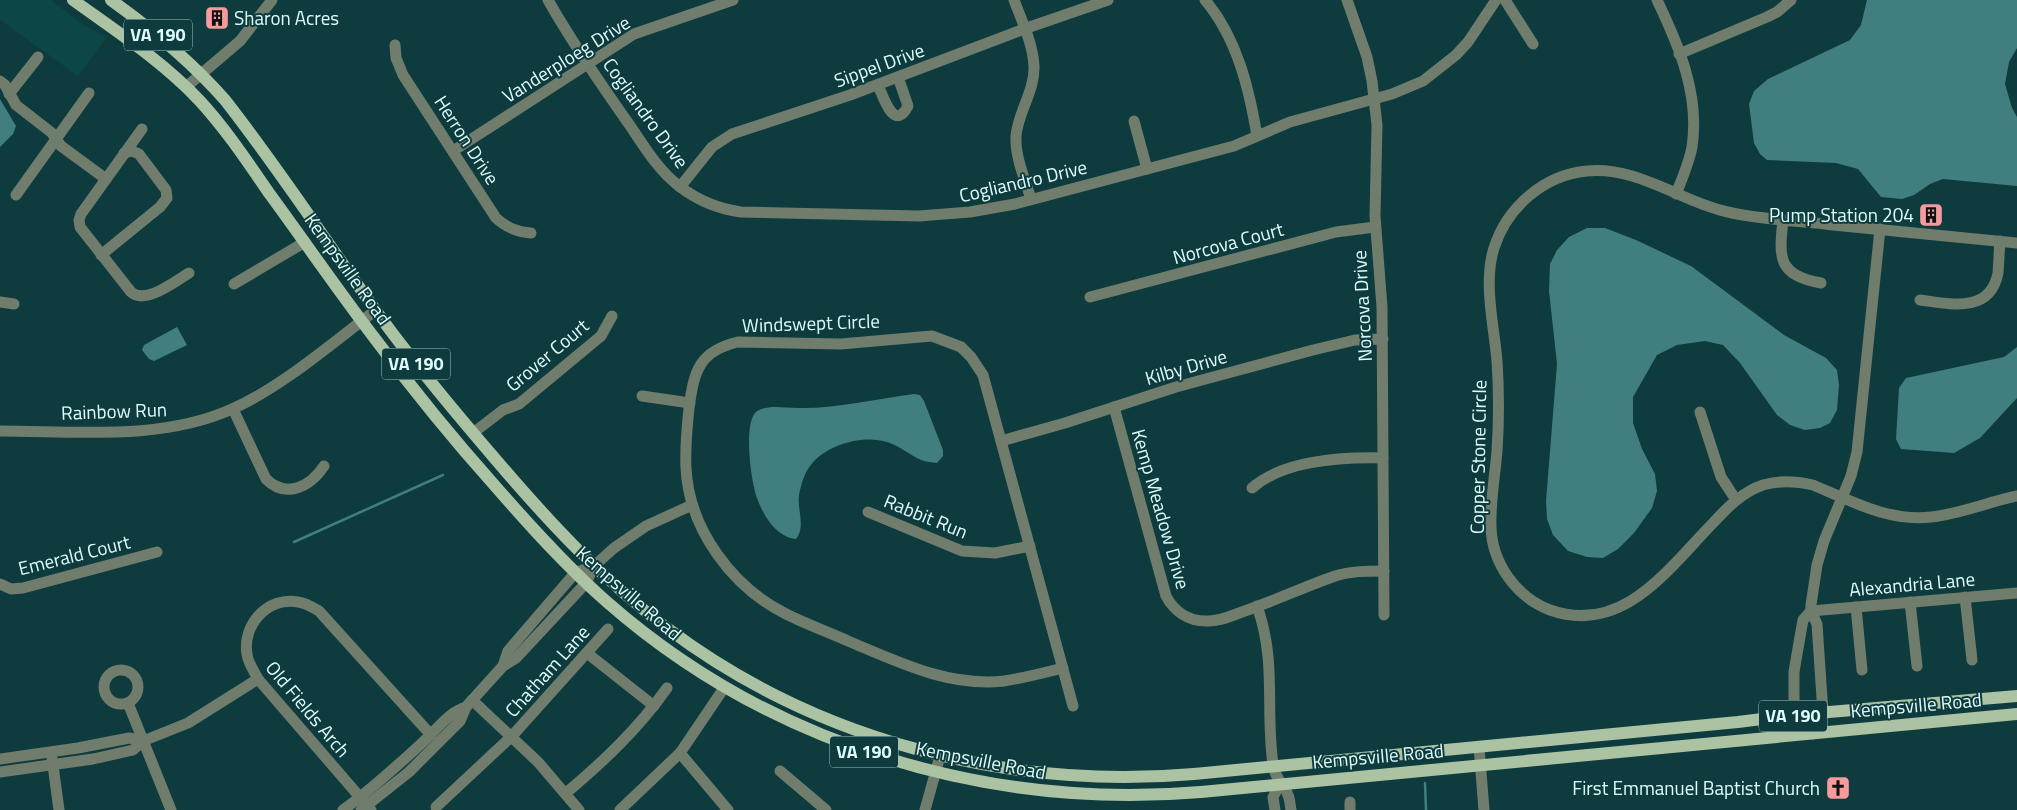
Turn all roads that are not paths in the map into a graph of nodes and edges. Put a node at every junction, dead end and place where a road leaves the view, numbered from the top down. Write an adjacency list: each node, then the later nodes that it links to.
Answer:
1 (73, 0): 24 (main road, Kempsville Road / VA 190)
2 (111, 0): 20 (main road, Kempsville Road / VA 190)
3 (272, 0): 20 (street)
4 (548, 0): 19 (street, Cogliandro Drive)
5 (733, 0): 19 (street, Vanderploeg Drive)
6 (1014, 0): 14 (street)
7 (1108, 0): 14 (street, Sippel Drive)
8 (1205, 0): 30 (street)
9 (1347, 0): 27 (street, Norcova Drive)
10 (1496, 0): 27 (street, Cogliandro Drive)
11 (1505, 0): 15 (street)
12 (1657, 0): 17 (street)
13 (1791, 0): 17 (street)
14 (1024, 29): 21 (street, Sippel Drive); 39 (street)
15 (1533, 44)
16 (395, 45): 32 (street, Herron Drive)
17 (1680, 54): 37 (street)
18 (38, 57): 26 (street)
19 (588, 64): 32 (street, Vanderploeg Drive); 36 (street, Cogliandro Drive)
20 (202, 74): 24 (street); 55 (main road, Kempsville Road / VA 190)
21 (898, 77): 23 (street, Sippel Drive); 23 (street)
22 (0, 81): 26 (street)
23 (878, 85): 36 (street, Sippel Drive)
24 (186, 87): 45 (main road, Kempsville Road / VA 190)
25 (89, 93): 31 (street)
26 (9, 94): 31 (street)
27 (1375, 99): 30 (street, Cogliandro Drive); 41 (street, Norcova Drive)
28 (1134, 121): 34 (street)
29 (142, 129): 33 (street)
30 (1257, 136): 34 (street, Cogliandro Drive)
31 (56, 139): 35 (street); 38 (street)
32 (453, 151): 43 (street, Herron Drive)
33 (124, 153): 35 (street); 47 (street)
34 (1147, 170): 39 (street, Cogliandro Drive)
35 (106, 179): 47 (street)
36 (680, 187): 39 (street, Cogliandro Drive)
37 (1676, 194): 40 (street, Copper Stone Circle); 72 (street, Copper Stone Circle)
38 (16, 195)
39 (1031, 199)
40 (1783, 220): 42 (street, Copper Stone Circle); 49 (street)
41 (1375, 227): 51 (street, Norcova Court); 58 (street, Norcova Drive)
42 (1880, 229): 44 (street, Copper Stone Circle); 71 (street)
43 (531, 233)
44 (2000, 241): 46 (street, Copper Stone Circle); 52 (street)
45 (305, 242): 50 (street); 57 (main road, Kempsville Road / VA 190)
46 (2017, 243)
47 (101, 255): 48 (street)
48 (189, 273)
49 (1821, 283)
50 (234, 284)
51 (1090, 297)
52 (1920, 300)
53 (0, 302): 54 (street)
54 (14, 304)
55 (376, 310): 57 (street, Rainbow Run); 65 (main road, Kempsville Road / VA 190)
56 (612, 316): 65 (street, Grover Court)
57 (361, 321): 62 (street, Rainbow Run); 79 (main road, Kempsville Road / VA 190)
58 (1383, 339): 61 (street, Kilby Drive); 67 (street, Norcova Drive)
59 (642, 396): 60 (street)
60 (690, 404): 66 (street, Windswept Circle); 73 (street, Windswept Circle)
61 (1114, 407): 66 (street, Kilby Drive); 85 (street, Kemp Meadow Drive)
62 (232, 409): 64 (street, Rainbow Run); 68 (street)
63 (1700, 412): 72 (street)
64 (0, 431)
65 (473, 433): 77 (main road, Kempsville Road / VA 190)
66 (1001, 441): 75 (street, Windswept Circle)
67 (1383, 458): 69 (street); 78 (street, Norcova Drive)
68 (324, 466)
69 (1252, 488)
70 (2017, 496): 71 (street, Copper Stone Circle)
71 (1842, 497): 72 (street, Copper Stone Circle); 87 (street)
72 (1736, 500)
73 (692, 505): 77 (street); 94 (street, Windswept Circle)
74 (868, 512): 75 (street, Rabbit Run)
75 (1030, 546): 94 (street, Windswept Circle)
76 (157, 552): 81 (street, Emerald Court)
77 (594, 566): 79 (street); 80 (street); 114 (main road, Kempsville Road / VA 190)
78 (1384, 571): 85 (street, Kemp Meadow Drive); 88 (street, Norcova Drive)
79 (575, 573): 80 (main road, Kempsville Road / VA 190); 92 (street)
80 (586, 583): 92 (street); 98 (main road, Kempsville Road / VA 190)
81 (0, 584)
82 (2017, 593): 83 (street, Alexandria Lane)
83 (1965, 597): 84 (street, Alexandria Lane); 91 (street)
84 (1910, 602): 86 (street, Alexandria Lane); 93 (street)
85 (1258, 606): 118 (street)
86 (1856, 607): 87 (street, Alexandria Lane); 95 (street)
87 (1811, 611): 104 (street); 106 (street)
88 (1384, 615)
89 (608, 629): 90 (street, Chatham Lane)
90 (587, 653): 102 (street); 109 (street, Chatham Lane)
91 (1972, 660)
92 (503, 666): 101 (street)
93 (1916, 666)
94 (1063, 668): 103 (street, Windswept Circle)
95 (1862, 670)
96 (258, 679): 108 (street, Old Fields Arch); 110 (street); 124 (street, Old Fields Arch)
97 (667, 688): 102 (street)
98 (724, 688): 113 (street); 121 (main road, Kempsville Road / VA 190)
99 (2017, 696): 104 (main road, Kempsville Road / VA 190)
100 (128, 703): 110 (street)
101 (469, 703): 108 (street); 109 (street); 124 (street)
102 (654, 706): 123 (street)
103 (1073, 706)
104 (1823, 713): 106 (main road, Kempsville Road / VA 190); 107 (street)
105 (2017, 714): 107 (main road, Kempsville Road / VA 190)
106 (1794, 716): 107 (street); 111 (main road, Kempsville Road / VA 190)
107 (1812, 734): 117 (main road, Kempsville Road / VA 190)
108 (431, 735): 124 (street)
109 (512, 736): 123 (street); 125 (street, Chatham Lane)
110 (143, 741): 112 (street); 116 (street); 127 (street)
111 (1479, 747): 117 (street); 118 (main road, Kempsville Road / VA 190)
112 (51, 752): 115 (street); 116 (street)
113 (680, 753): 130 (street); 131 (street)
114 (940, 756): 118 (main road, Kempsville Road / VA 190); 121 (street)
115 (0, 759)
116 (53, 765): 120 (street); 126 (street)
117 (1481, 765): 122 (main road, Kempsville Road / VA 190); 136 (street)
118 (1273, 766): 122 (street)
119 (780, 771): 132 (street)
120 (0, 772)
121 (935, 773): 122 (main road, Kempsville Road / VA 190); 133 (street)
122 (1280, 784): 134 (street); 135 (street)
123 (566, 793): 129 (street)
124 (365, 806): 128 (street)
125 (436, 807)
126 (59, 810)
127 (172, 810)
128 (343, 810)
129 (579, 810)
130 (620, 810)
131 (728, 810)
132 (826, 810)
133 (925, 810)
134 (1275, 810)
135 (1290, 810)
136 (1484, 810)

